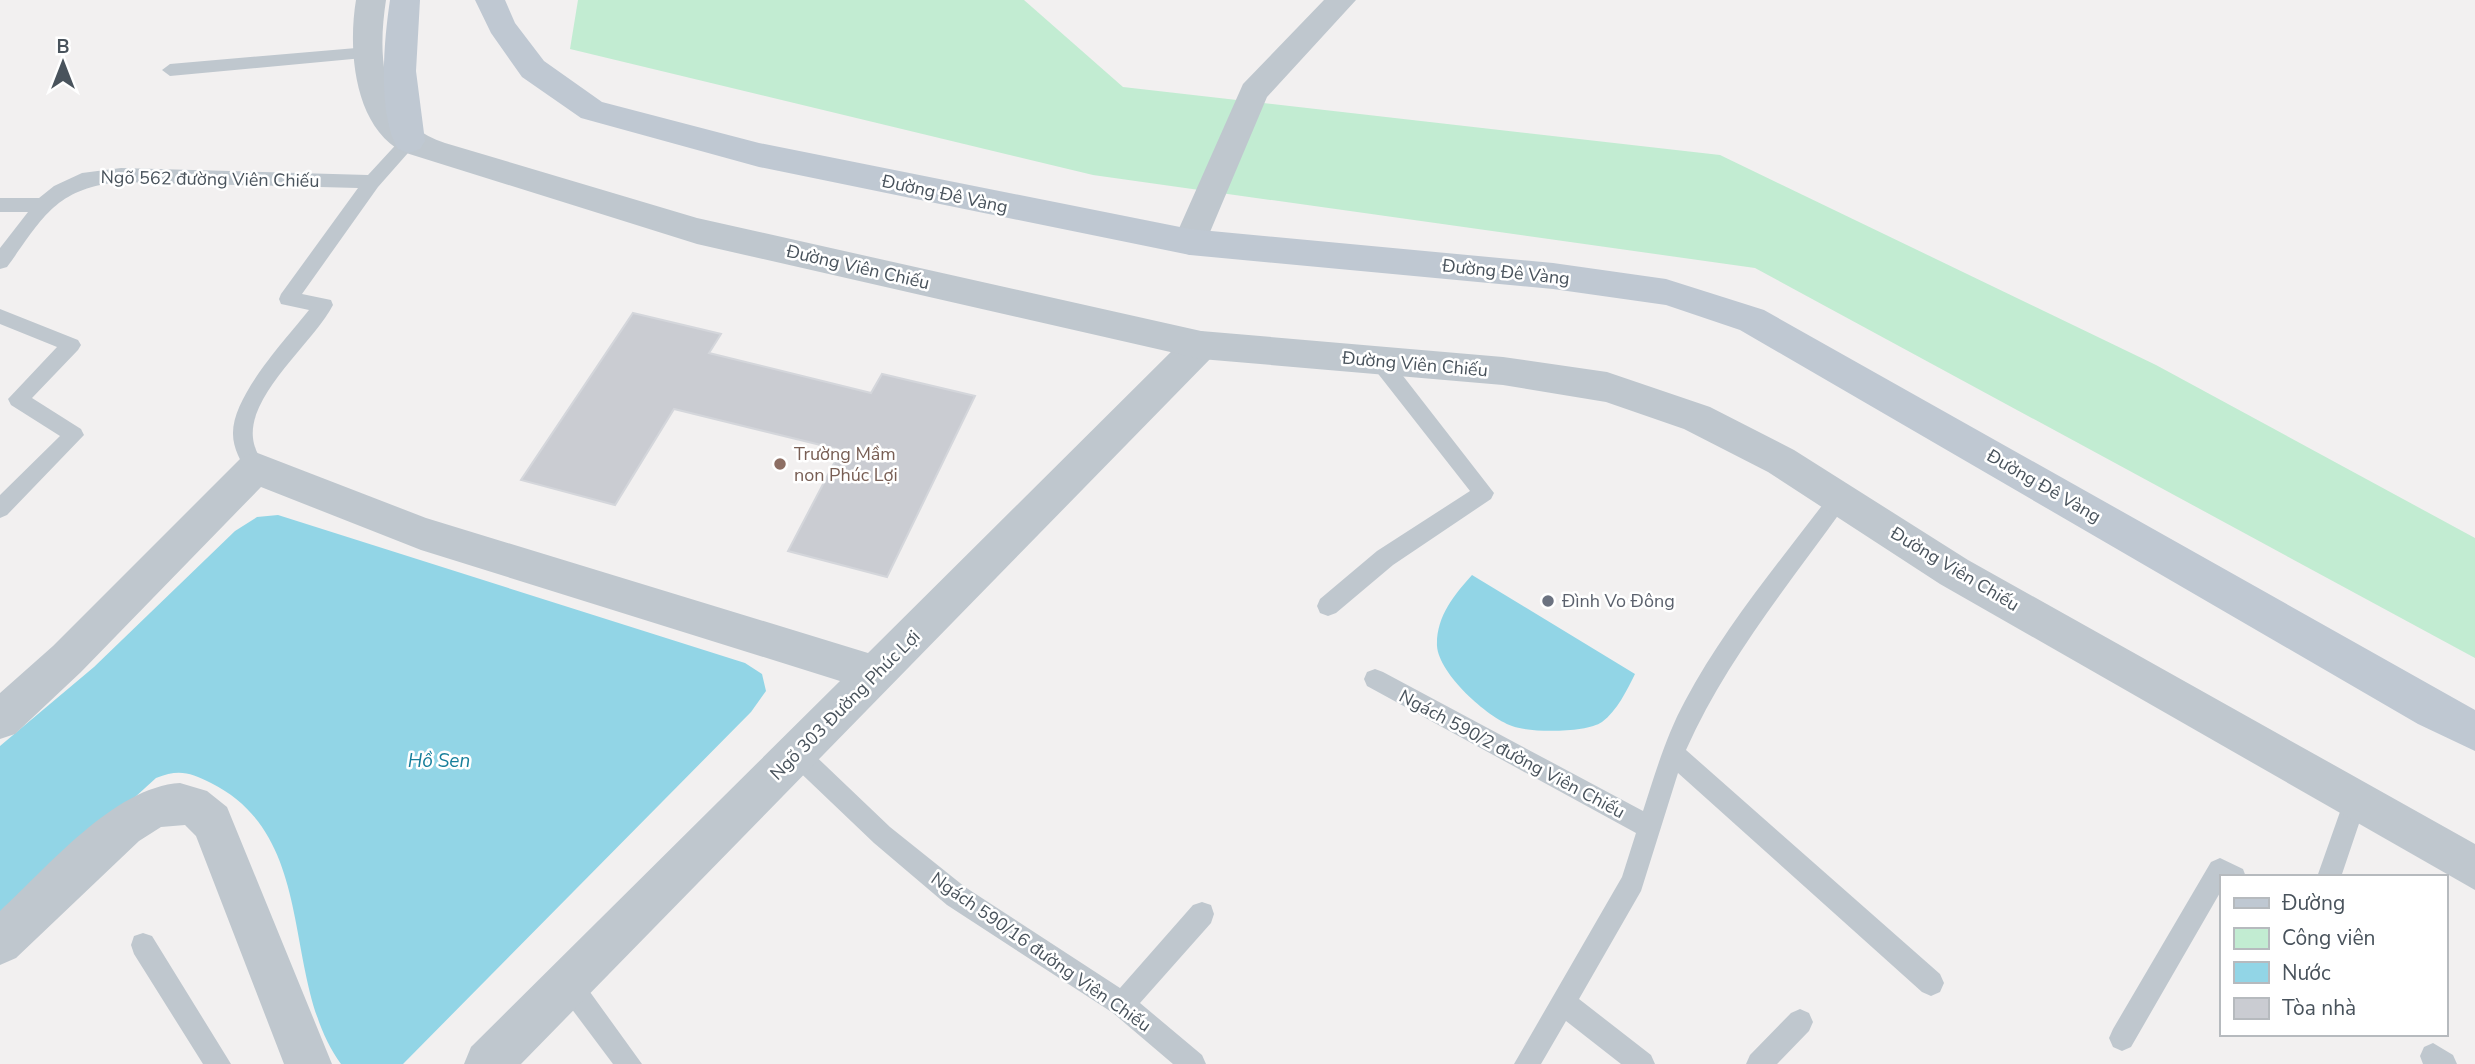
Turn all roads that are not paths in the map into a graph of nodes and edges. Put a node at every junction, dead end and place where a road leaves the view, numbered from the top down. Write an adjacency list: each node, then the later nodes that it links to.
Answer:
1 (371, 0): 5 (street)
2 (405, 0): 7 (main road)
3 (490, 0): 11 (main road, Đường Đê Vàng)
4 (1341, 0): 11 (street)
5 (368, 53): 6 (lane); 7 (street)
6 (170, 70)
7 (409, 141): 8 (lane); 14 (street, Đường Viên Chiếu)
8 (372, 183): 10 (lane, Ngõ 562 đường Viên Chiếu); 16 (lane)
9 (0, 205): 10 (lane)
10 (43, 205): 12 (lane, Ngõ 562 đường Viên Chiếu)
11 (1190, 242): 23 (main road, Đường Đê Vàng)
12 (0, 262)
13 (0, 316): 18 (lane)
14 (1201, 345): 15 (street, Đường Viên Chiếu); 20 (street, Ngõ 303 Đường Phúc Lợi)
15 (1379, 360): 17 (street, Đường Viên Chiếu); 19 (lane)
16 (255, 468): 20 (street); 22 (street)
17 (1840, 498): 25 (lane); 26 (street, Đường Viên Chiếu)
18 (0, 509)
19 (1328, 606)
20 (876, 674): 24 (street, Ngõ 303 Đường Phúc Lợi)
21 (1374, 679): 27 (lane, Ngách 590/2 đường Viên Chiếu)
22 (0, 720)
23 (2475, 731)
24 (796, 753): 34 (street, Ngõ 303 Đường Phúc Lợi); 37 (lane, Ngách 590/16 đường Viên Chiếu)
25 (1673, 753): 27 (lane); 35 (lane)
26 (2355, 800): 28 (street, Đường Viên Chiếu); 30 (lane)
27 (1650, 828): 36 (lane)
28 (2475, 868)
29 (2230, 875): 39 (lane)
30 (2330, 875)
31 (1202, 914): 37 (lane)
32 (0, 942): 41 (street)
33 (143, 945): 40 (lane)
34 (568, 983): 42 (street, Ngõ 303 Đường Phúc Lợi); 43 (lane)
35 (1931, 983)
36 (1564, 1003): 45 (lane); 46 (lane)
37 (1122, 1004): 44 (lane, Ngách 590/16 đường Viên Chiếu)
38 (1800, 1022): 47 (lane)
39 (2122, 1038)
40 (218, 1064)
41 (308, 1064)
42 (488, 1064)
43 (629, 1064)
44 (1193, 1064)
45 (1527, 1064)
46 (1642, 1064)
47 (1759, 1064)

